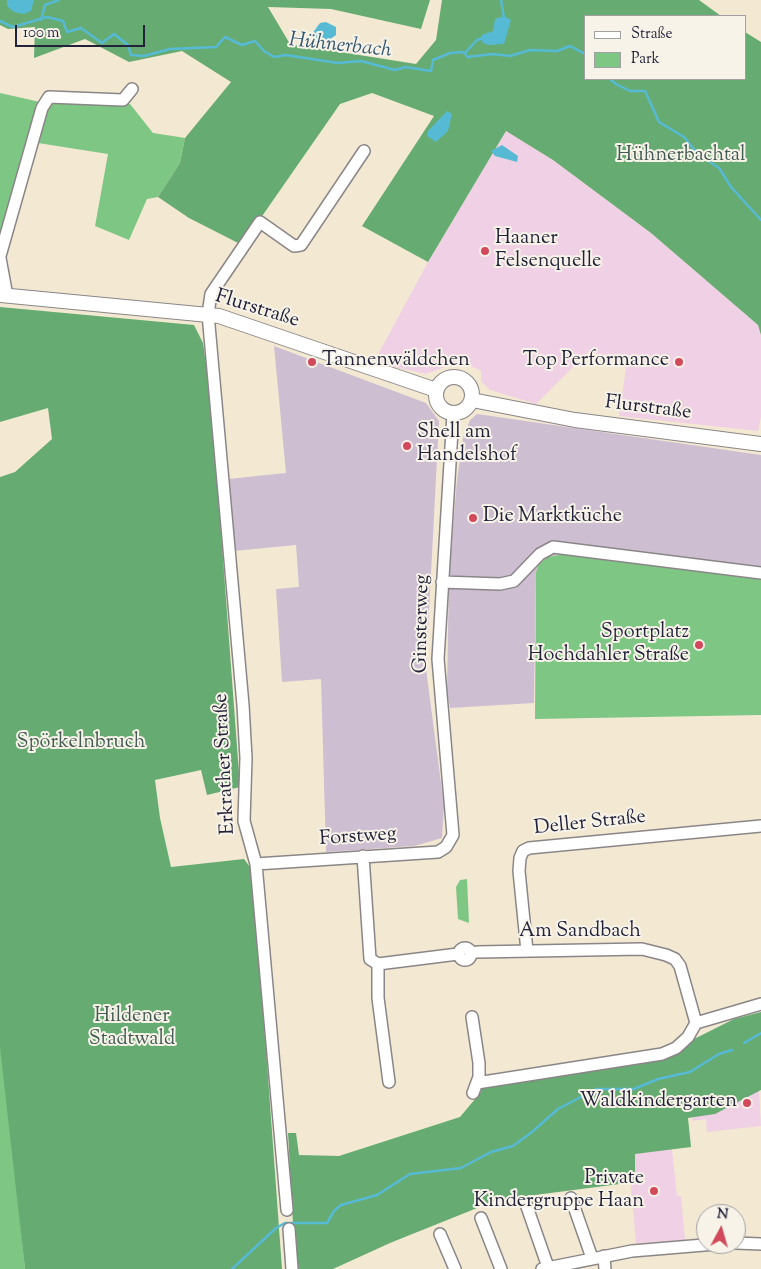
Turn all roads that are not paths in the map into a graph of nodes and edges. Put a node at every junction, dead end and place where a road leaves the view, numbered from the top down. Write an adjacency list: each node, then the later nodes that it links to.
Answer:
1 (132, 89): 3 (street)
2 (364, 151): 5 (street)
3 (0, 257): 4 (street)
4 (4, 296): 5 (main road, Flurstraße)
5 (208, 314): 6 (main road, Flurstraße); 15 (street, Erkrather Straße)
6 (436, 390): 7 (main road); 8 (main road)
7 (472, 400): 8 (main road); 9 (main road, Flurstraße)
8 (453, 414): 11 (street, Ginsterweg)
9 (761, 444)
10 (761, 573): 11 (street)
11 (442, 582): 13 (street, Ginsterweg)
12 (761, 826): 16 (street, Deller Straße)
13 (453, 835): 14 (street, Forstweg)
14 (363, 856): 15 (street, Forstweg); 19 (street)
15 (256, 864): 26 (street, Erkrather Straße)
16 (528, 951): 17 (street, Am Sandbach); 22 (street, Am Sandbach)
17 (477, 952)
18 (458, 954): 19 (street)
19 (378, 964): 23 (street)
20 (761, 1004): 22 (street)
21 (472, 1016): 22 (street)
22 (696, 1022)
23 (389, 1082)
24 (571, 1198): 34 (street)
25 (526, 1204): 35 (street)
26 (288, 1210)
27 (481, 1218): 38 (street)
28 (289, 1229): 36 (street)
29 (440, 1234): 37 (street)
30 (746, 1243): 31 (street)
31 (761, 1244)
32 (696, 1246): 33 (street)
33 (604, 1256): 34 (street); 39 (street)
34 (592, 1258): 35 (street)
35 (551, 1268)
36 (292, 1269)
37 (455, 1269)
38 (501, 1269)
39 (605, 1269)

